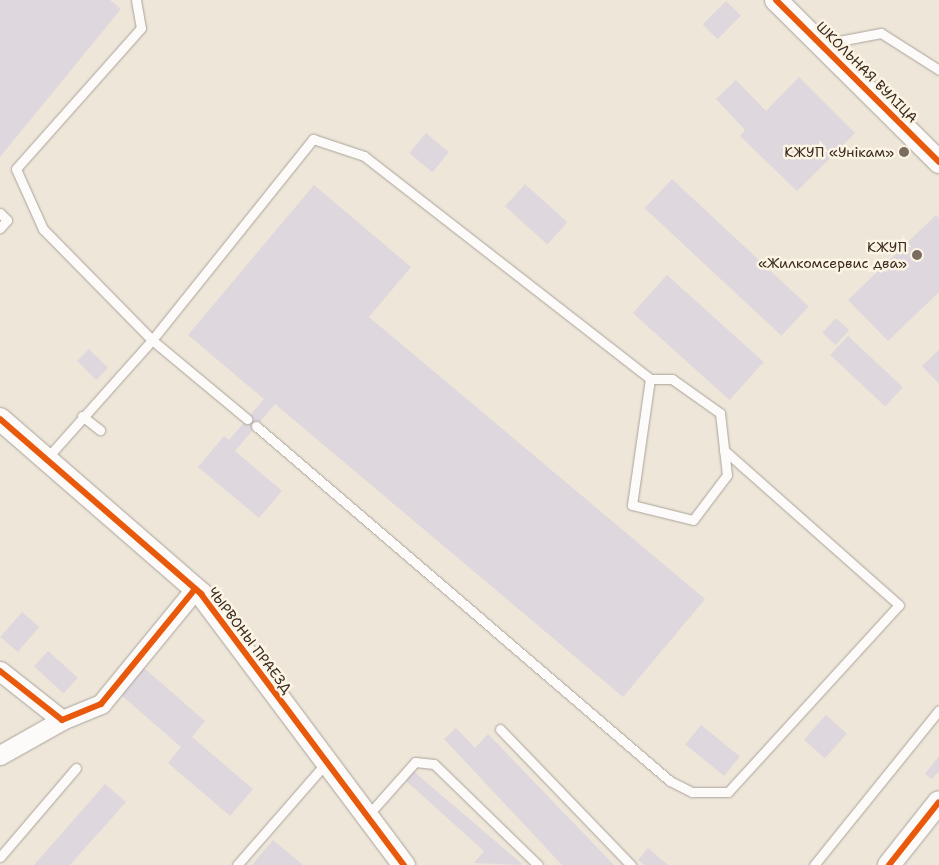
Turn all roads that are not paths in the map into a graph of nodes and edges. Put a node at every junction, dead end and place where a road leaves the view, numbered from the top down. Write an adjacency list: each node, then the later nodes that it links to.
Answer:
1 (136, 0): 8 (lane)
2 (776, 0): 3 (street, ШКОЛЬНАЯ ВУЛІЦА)
3 (822, 44): 4 (lane); 5 (street, ШКОЛЬНАЯ ВУЛІЦА)
4 (939, 70)
5 (939, 162)
6 (0, 213): 7 (lane)
7 (0, 228)
8 (152, 340): 9 (lane); 10 (lane); 12 (lane)
9 (650, 379): 15 (lane); 15 (lane)
10 (82, 416): 14 (lane); 16 (lane)
11 (0, 419): 16 (street, ЧЫРВОНЫ ПРАЕЗД)
12 (247, 419)
13 (256, 426): 15 (lane)
14 (100, 430)
15 (724, 450)
16 (46, 458): 17 (street, ЧЫРВОНЫ ПРАЕЗД)
17 (195, 589): 20 (street); 23 (street, ЧЫРВОНЫ ПРАЕЗД)
18 (0, 672): 20 (street)
19 (939, 710): 32 (lane)
20 (62, 720): 22 (street)
21 (500, 728): 31 (lane)
22 (0, 756)
23 (327, 762): 26 (street, ЧЫРВОНЫ ПРАЕЗД); 28 (lane)
24 (76, 768): 27 (lane)
25 (939, 802): 33 (street)
26 (368, 815): 29 (street, ЧЫРВОНЫ ПРАЕЗД); 30 (lane)
27 (0, 857)
28 (237, 865)
29 (404, 865)
30 (538, 865)
31 (631, 865)
32 (814, 865)
33 (889, 865)

